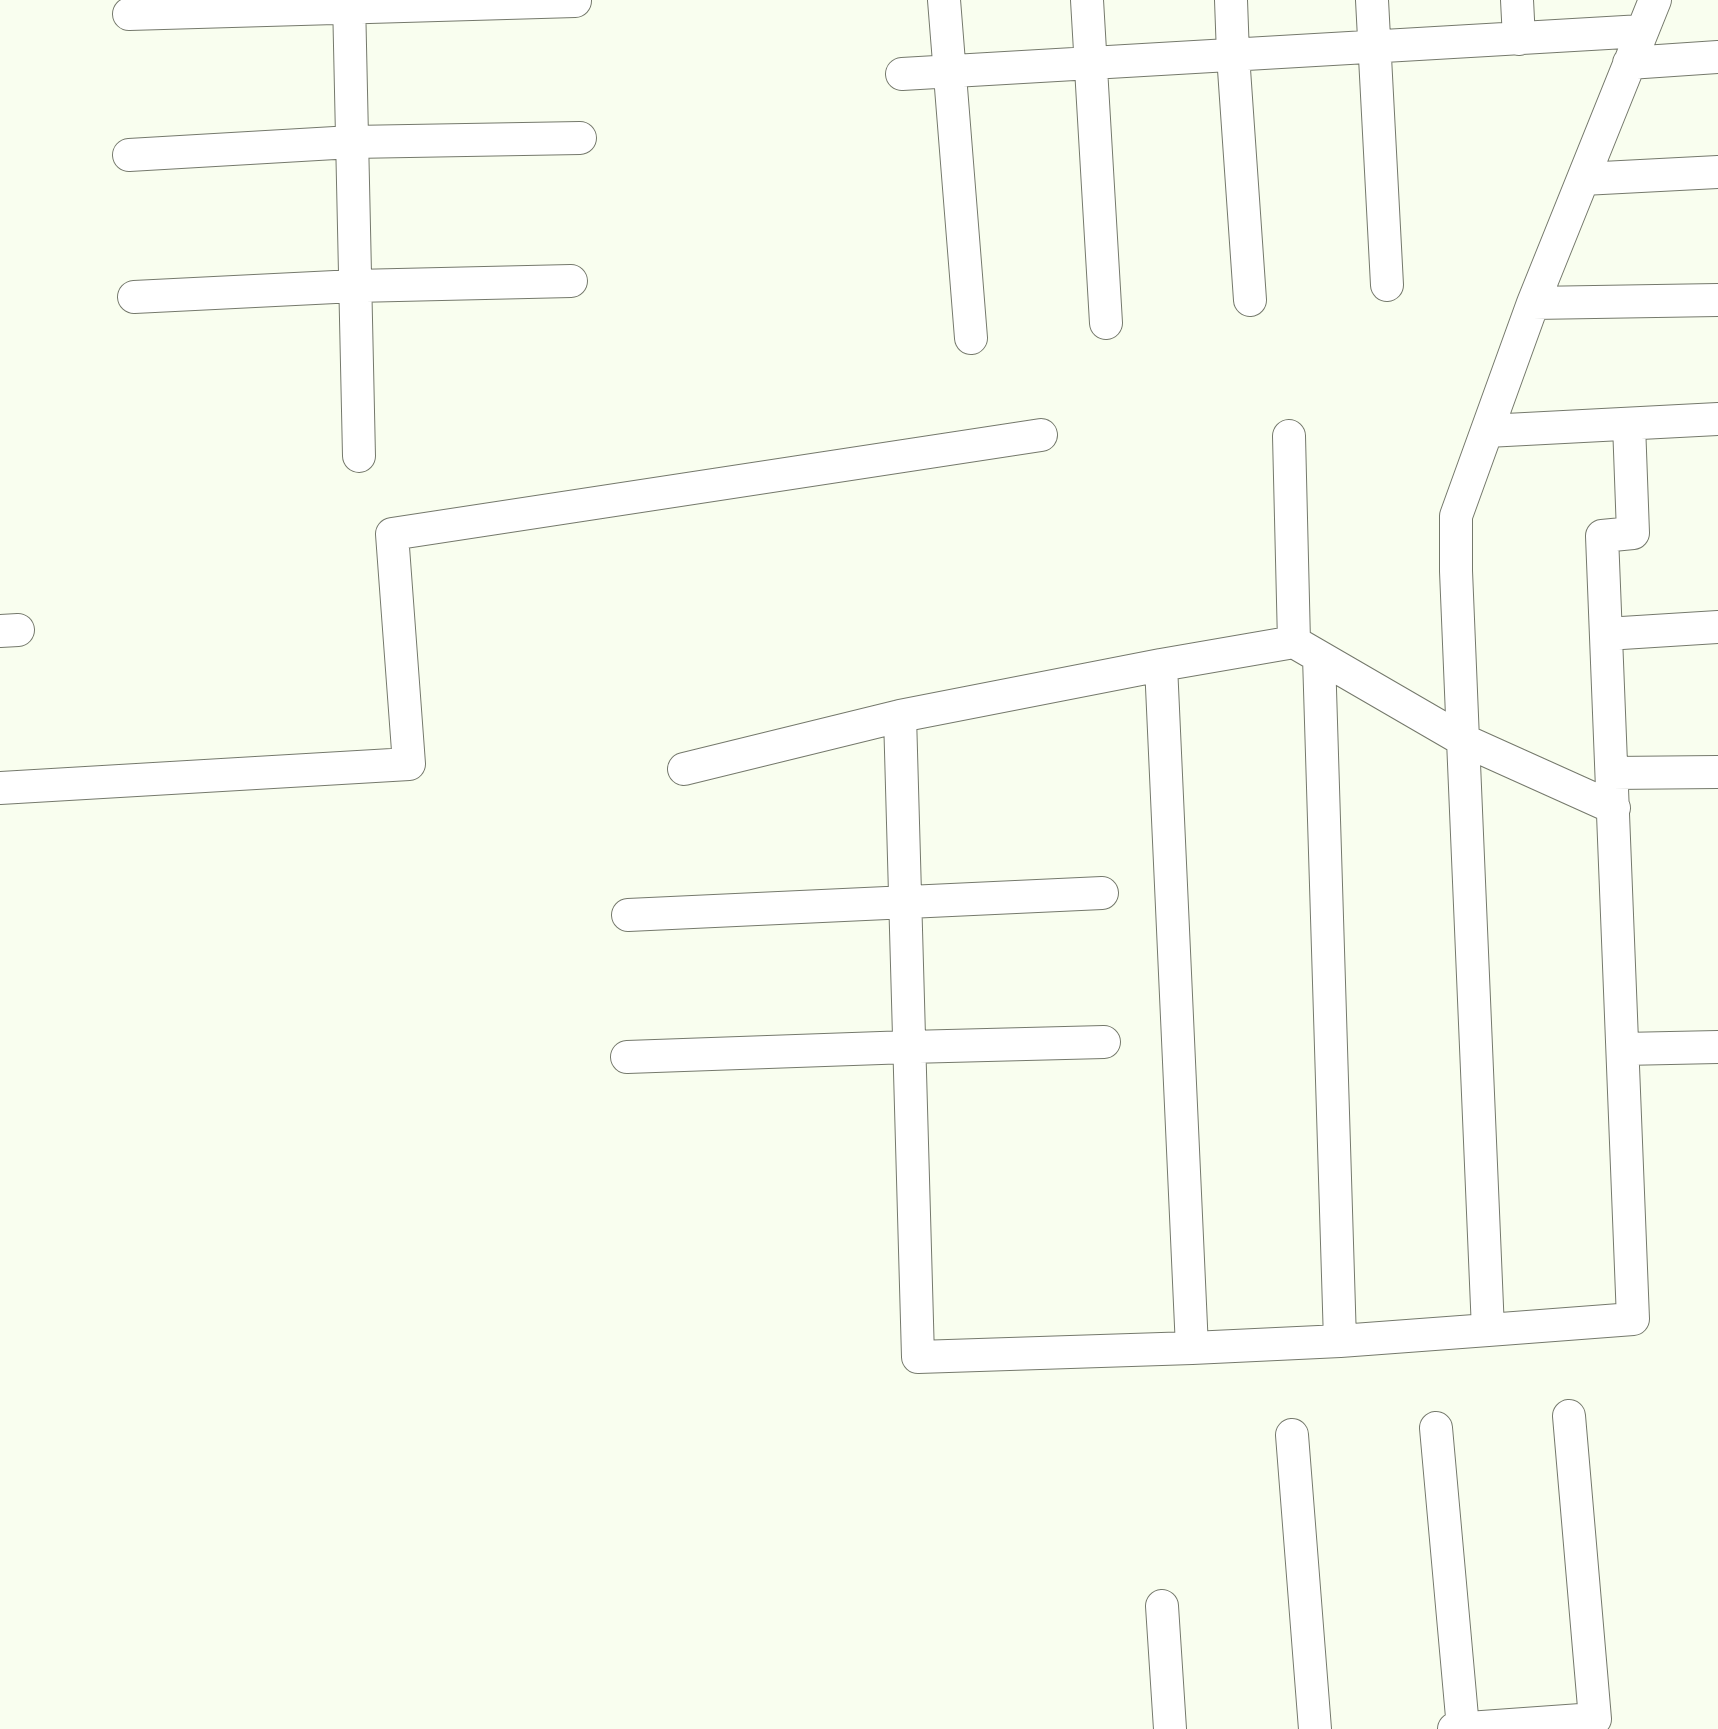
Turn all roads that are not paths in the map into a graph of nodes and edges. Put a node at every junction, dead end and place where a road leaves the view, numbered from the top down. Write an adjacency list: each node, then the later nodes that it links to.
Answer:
1 (944, 0): 17 (street)
2 (1086, 0): 15 (street)
3 (1231, 0): 13 (street)
4 (1372, 0): 12 (street)
5 (1517, 0): 11 (street)
6 (1655, 0): 10 (street)
7 (575, 1): 8 (street)
8 (349, 3): 9 (street); 20 (street)
9 (129, 14)
10 (1642, 32): 11 (street); 16 (street)
11 (1519, 39): 12 (street)
12 (1375, 47): 13 (street); 25 (street)
13 (1233, 55): 15 (street); 28 (street)
14 (1718, 57): 16 (street)
15 (1091, 63): 17 (street); 31 (street)
16 (1629, 63): 23 (street)
17 (949, 71): 18 (street); 32 (street)
18 (902, 74)
19 (580, 138): 20 (street)
20 (352, 142): 21 (street); 26 (street)
21 (129, 155)
22 (1718, 172): 23 (street)
23 (1583, 179): 30 (street)
24 (571, 281): 26 (street)
25 (1387, 285)
26 (355, 286): 27 (street); 38 (street)
27 (134, 297)
28 (1250, 300)
29 (1718, 300): 30 (street)
30 (1533, 303): 35 (street)
31 (1106, 323)
32 (971, 338)
33 (1718, 419): 34 (street)
34 (1629, 424): 35 (street); 40 (street)
35 (1487, 431): 44 (street)
36 (1041, 435): 48 (street)
37 (1289, 436): 41 (street)
38 (359, 456)
39 (1718, 627): 40 (street)
40 (1606, 634): 47 (street)
41 (1307, 650): 42 (street); 44 (street); 59 (street)
42 (1161, 665): 43 (street); 60 (street)
43 (900, 716): 45 (street); 51 (street)
44 (1463, 740): 49 (street); 58 (street)
45 (684, 769)
46 (1718, 772): 47 (street)
47 (1612, 773): 49 (street)
48 (0, 788)
49 (1614, 808): 56 (street)
50 (1102, 893): 51 (street)
51 (906, 903): 52 (street); 54 (street)
52 (628, 915)
53 (1104, 1042): 54 (street)
54 (909, 1047): 57 (street); 60 (street)
55 (1718, 1047): 56 (street)
56 (1623, 1049): 58 (street)
57 (627, 1057)
58 (1488, 1330): 59 (street)
59 (1340, 1341): 60 (street)
60 (1192, 1348)
61 (1569, 1416): 65 (street)
62 (1436, 1428): 65 (street)
63 (1292, 1435): 67 (street)
64 (1162, 1606): 66 (street)
65 (1463, 1728): 68 (street)
66 (1170, 1729)
67 (1315, 1729)
68 (1454, 1729)

